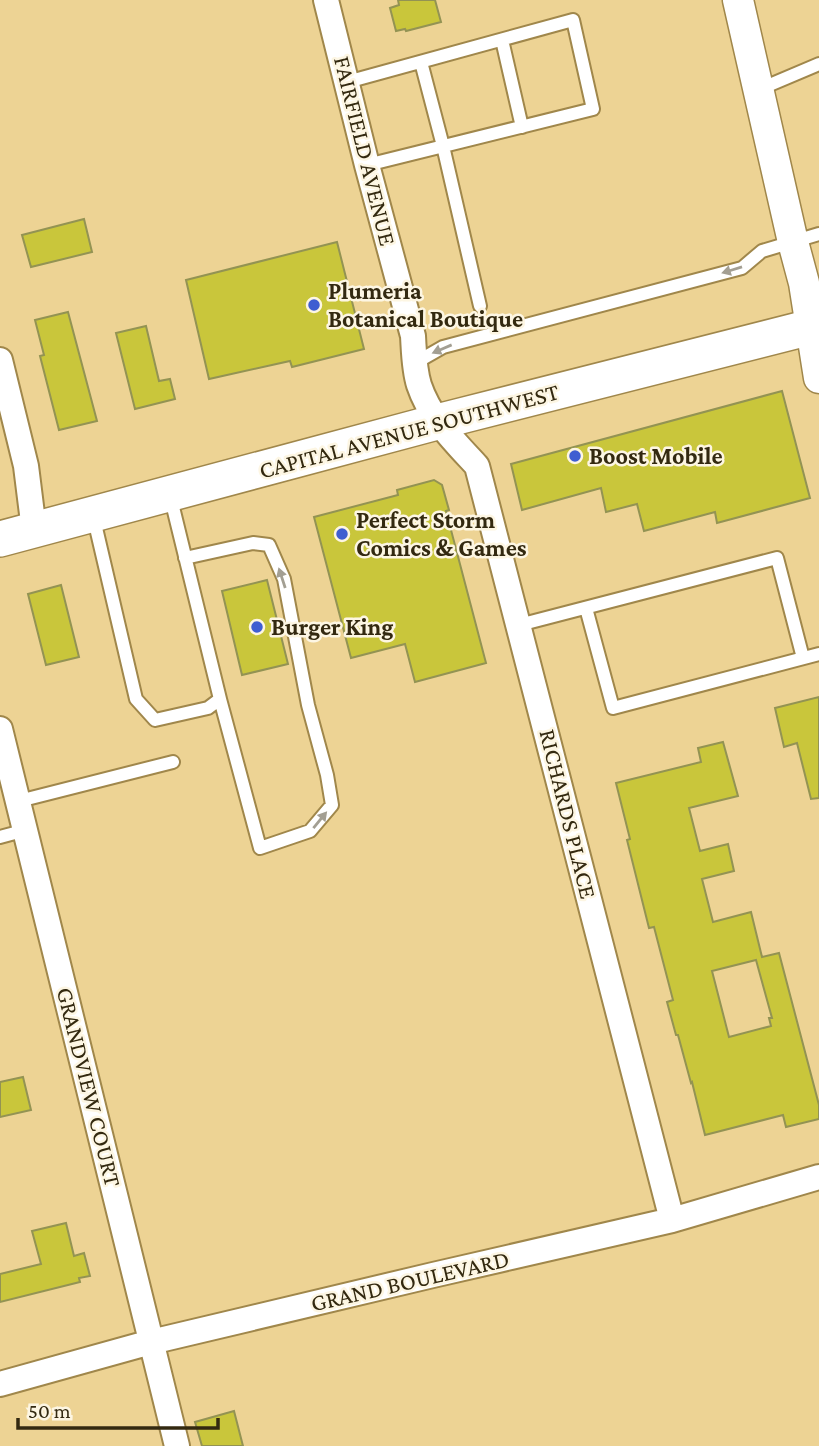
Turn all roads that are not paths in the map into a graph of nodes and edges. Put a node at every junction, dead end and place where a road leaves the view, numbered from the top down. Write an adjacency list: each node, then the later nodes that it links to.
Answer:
1 (326, 0): 6 (street, FAIRFIELD AVENUE)
2 (738, 0): 7 (street)
3 (502, 40): 4 (lane); 8 (lane); 8 (lane)
4 (421, 62): 6 (lane); 9 (lane)
5 (819, 64): 7 (lane)
6 (347, 82): 10 (street, FAIRFIELD AVENUE)
7 (759, 89): 11 (street)
8 (522, 127): 9 (lane)
9 (443, 146): 10 (lane); 12 (lane)
10 (367, 165): 15 (street, FAIRFIELD AVENUE)
11 (806, 238): 13 (street); 15 (lane, one-way to 15)
12 (480, 306)
13 (815, 326): 16 (street); 17 (main road, CAPITAL AVENUE SOUTHWEST)
14 (0, 360): 20 (street)
15 (415, 363): 17 (street, FAIRFIELD AVENUE)
16 (819, 378)
17 (438, 422): 18 (main road, CAPITAL AVENUE SOUTHWEST); 24 (street, RICHARDS PLACE)
18 (169, 494): 19 (main road, CAPITAL AVENUE SOUTHWEST); 22 (lane)
19 (93, 514): 20 (main road, CAPITAL AVENUE SOUTHWEST); 27 (lane)
20 (34, 530): 21 (main road, CAPITAL AVENUE SOUTHWEST)
21 (0, 539)
22 (185, 558): 27 (lane); 27 (lane, one-way to 22)
23 (586, 608): 24 (lane); 26 (lane); 26 (lane)
24 (519, 625): 34 (street, RICHARDS PLACE)
25 (819, 654): 26 (lane)
26 (803, 658)
27 (220, 699)
28 (0, 729): 30 (street, GRANDVIEW COURT)
29 (173, 762): 30 (lane)
30 (19, 801): 31 (street, GRANDVIEW COURT)
31 (26, 830): 32 (lane); 35 (street, GRANDVIEW COURT)
32 (0, 837)
33 (819, 1177): 34 (street, GRAND BOULEVARD)
34 (672, 1220): 35 (street, GRAND BOULEVARD)
35 (151, 1342): 36 (street, GRAND BOULEVARD); 37 (street, GRANDVIEW COURT)
36 (0, 1384)
37 (177, 1446)

